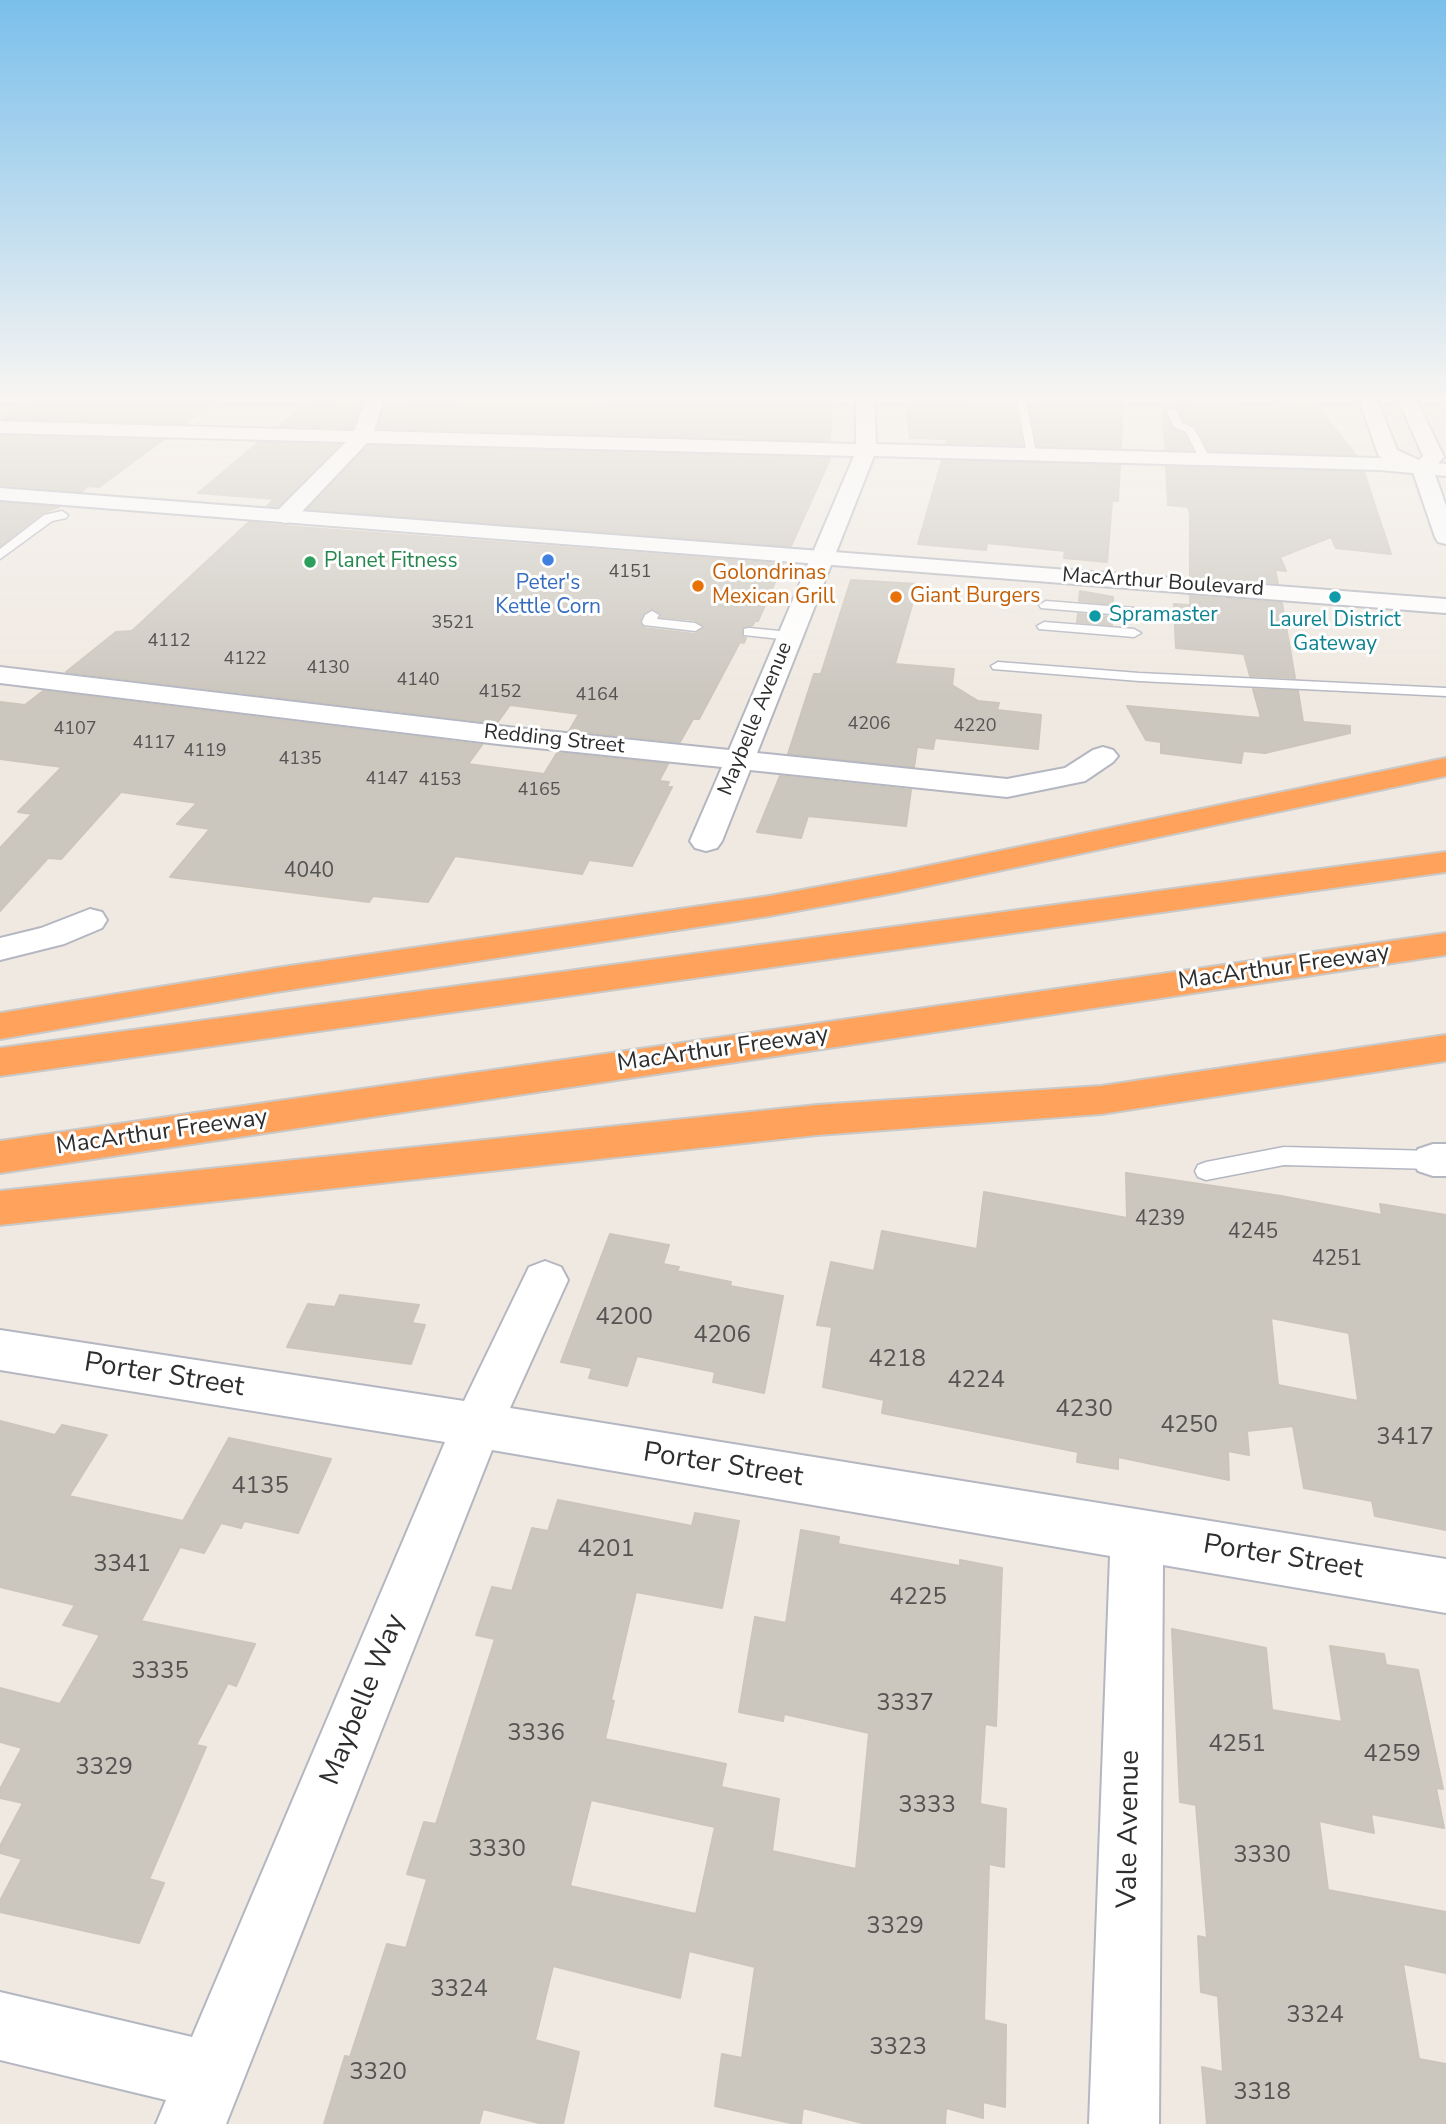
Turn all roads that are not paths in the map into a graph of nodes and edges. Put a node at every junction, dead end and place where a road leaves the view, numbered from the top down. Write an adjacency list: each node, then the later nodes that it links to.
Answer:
1 (53, 498): 6 (street, MacArthur Boulevard)
2 (302, 498): 6 (street)
3 (846, 498): 9 (street, Maybelle Avenue)
4 (1432, 498): 7 (street)
5 (62, 515): 8 (lane)
6 (285, 516): 9 (street, MacArthur Boulevard)
7 (1446, 537)
8 (0, 555)
9 (822, 557): 10 (street, MacArthur Boulevard); 15 (street, Maybelle Avenue)
10 (1446, 606)
11 (1045, 611): 11 (lane)
12 (652, 615): 13 (lane)
13 (695, 627)
14 (749, 632): 15 (lane)
15 (790, 636): 20 (street, Maybelle Avenue)
16 (998, 666): 18 (lane)
17 (0, 675): 20 (street, Redding Street)
18 (1446, 692)
19 (1103, 756): 20 (street, Redding Street)
20 (740, 759): 22 (street, Maybelle Avenue)
21 (1446, 767): 27 (highway)
22 (706, 841)
23 (1446, 862): 29 (highway)
24 (90, 920): 26 (street)
25 (1446, 944): 30 (highway, MacArthur Freeway)
26 (0, 949)
27 (0, 1026)
28 (1446, 1048): 33 (highway)
29 (0, 1062)
30 (0, 1157)
31 (1440, 1160): 32 (lane)
32 (1206, 1171)
33 (0, 1208)
34 (545, 1280): 36 (street, Maybelle Way)
35 (0, 1350): 36 (street, Porter Street)
36 (477, 1425): 37 (street, Porter Street); 40 (street, Maybelle Way)
37 (1137, 1534): 38 (street, Porter Street); 41 (street, Vale Avenue)
38 (1446, 1586)
39 (0, 2026): 40 (street)
40 (201, 2100)
41 (1124, 2124)

